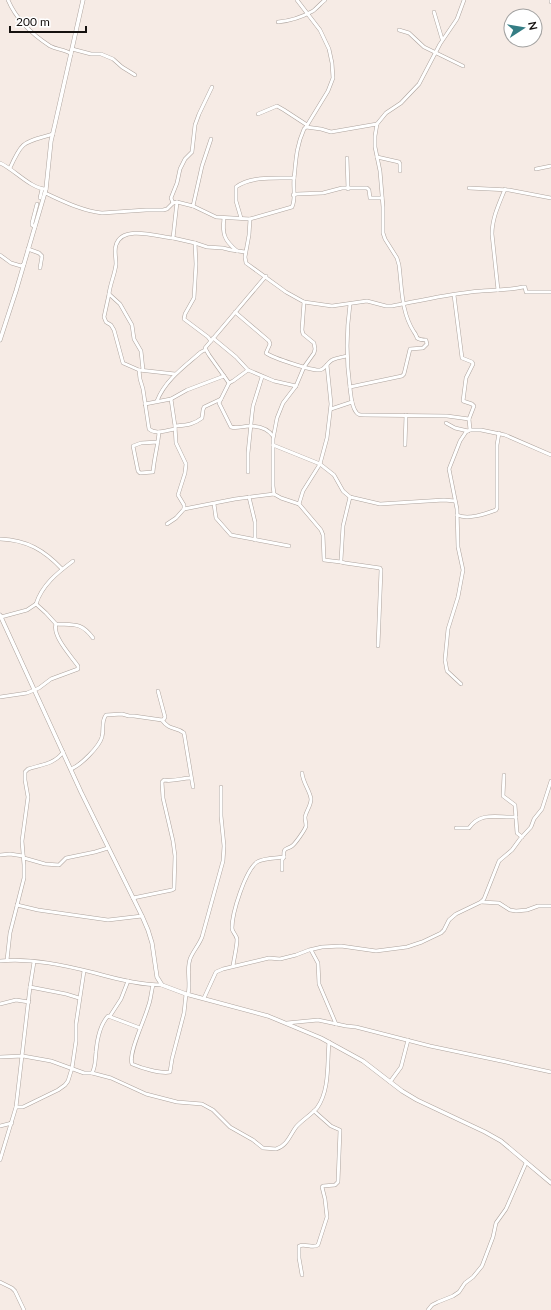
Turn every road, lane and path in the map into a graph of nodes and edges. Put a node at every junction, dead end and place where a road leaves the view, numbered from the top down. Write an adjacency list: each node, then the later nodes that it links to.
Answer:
1 (8, 0): 13 (street)
2 (83, 0): 11 (main road)
3 (297, 0): 7 (street)
4 (325, 0): 7 (street)
5 (464, 0): 10 (street)
6 (434, 12): 10 (street)
7 (306, 14): 8 (street); 19 (street)
8 (278, 22)
9 (399, 30): 12 (street)
10 (442, 39): 12 (street)
11 (72, 49): 13 (main road); 15 (street)
12 (435, 52): 14 (street); 18 (street)
13 (71, 54): 20 (main road)
14 (463, 66)
15 (135, 75)
16 (212, 87): 39 (street)
17 (258, 114): 19 (street)
18 (377, 124): 19 (street); 22 (street)
19 (307, 126): 29 (street)
20 (53, 134): 26 (street); 33 (main road)
21 (211, 139): 41 (street)
22 (377, 157): 28 (street); 36 (street)
23 (347, 158): 31 (street)
24 (0, 163): 26 (street)
25 (551, 166): 27 (street)
26 (10, 168): 33 (street)
27 (536, 169)
28 (400, 171)
29 (294, 178): 34 (street); 43 (street)
30 (469, 188): 32 (street)
31 (348, 189): 34 (street); 36 (street)
32 (505, 189): 37 (street); 55 (street)
33 (44, 191): 35 (street); 39 (street); 45 (main road)
34 (293, 195): 44 (street)
35 (40, 198)
36 (382, 198): 61 (street)
37 (551, 198)
38 (177, 202): 39 (street); 41 (street); 46 (street)
39 (172, 203)
40 (37, 204): 45 (street)
41 (193, 206): 42 (street)
42 (224, 218): 43 (street); 49 (street)
43 (240, 218): 44 (street)
44 (250, 219): 50 (street)
45 (35, 227): 48 (main road)
46 (173, 238): 47 (street); 57 (street)
47 (195, 243): 49 (street); 64 (street)
48 (28, 249): 52 (main road); 53 (street)
49 (237, 251): 50 (street)
50 (245, 252): 54 (street)
51 (0, 255): 52 (street)
52 (25, 263): 63 (main road)
53 (40, 268)
54 (266, 276): 59 (street); 62 (street)
55 (498, 290): 56 (street); 58 (street)
56 (551, 292)
57 (109, 294): 69 (street); 70 (street)
58 (454, 295): 61 (street); 85 (street)
59 (304, 302): 60 (street); 68 (street)
60 (350, 304): 61 (street); 66 (street)
61 (403, 304): 77 (street)
62 (235, 312): 64 (street); 68 (street)
63 (0, 339)
64 (212, 340): 65 (street); 71 (street)
65 (206, 350): 72 (street); 73 (street)
66 (347, 356): 67 (street); 77 (street)
67 (327, 365): 68 (street); 83 (street)
68 (304, 367): 76 (street)
69 (139, 370): 70 (street); 82 (street)
70 (143, 370): 72 (street)
71 (248, 370): 74 (street); 75 (street)
72 (175, 374): 80 (street)
73 (224, 376): 75 (street); 78 (street)
74 (262, 377): 76 (street); 87 (street)
75 (229, 383): 79 (street)
76 (296, 386): 92 (street)
77 (350, 387): 81 (street)
78 (171, 399): 80 (street); 88 (street)
79 (221, 399): 87 (street); 88 (street)
80 (157, 401): 82 (street)
81 (352, 402): 83 (street); 84 (street)
82 (145, 404): 90 (street)
83 (331, 409): 97 (street)
84 (406, 415): 85 (street); 95 (street)
85 (469, 419): 89 (street)
86 (446, 423): 89 (street)
87 (251, 426): 92 (street); 98 (street)
88 (175, 427): 90 (street); 105 (street)
89 (469, 430): 91 (street); 102 (street)
90 (159, 432): 93 (street)
91 (499, 433): 96 (street); 106 (street)
92 (273, 436): 94 (street)
93 (158, 442): 93 (street)
94 (273, 445): 97 (street); 99 (street)
95 (405, 445)
96 (551, 455)
97 (320, 464): 101 (street); 104 (street)
98 (248, 472)
99 (274, 494): 100 (street); 104 (street)
100 (249, 497): 103 (street); 109 (street)
101 (350, 497): 102 (street); 112 (street)
102 (456, 501): 106 (street)
103 (214, 504): 105 (street); 109 (street)
104 (299, 504): 112 (street)
105 (184, 509): 107 (street)
106 (457, 515): 119 (street)
107 (167, 524)
108 (0, 539): 113 (street)
109 (255, 540): 110 (street)
110 (289, 546)
111 (73, 561): 113 (street)
112 (341, 562): 118 (street)
113 (62, 569): 114 (street)
114 (36, 604): 115 (street); 116 (street)
115 (0, 616): 120 (main road)
116 (56, 624): 117 (street); 120 (street)
117 (93, 638)
118 (378, 646)
119 (461, 684)
120 (34, 689): 122 (street); 124 (main road)
121 (158, 691): 123 (street)
122 (0, 697)
123 (162, 720): 125 (street); 128 (street)
124 (63, 752): 125 (main road); 137 (street)
125 (71, 769): 135 (main road)
126 (302, 773): 138 (street)
127 (504, 775): 132 (street)
128 (191, 778): 130 (street); 140 (street)
129 (551, 781): 134 (street)
130 (193, 787)
131 (221, 787): 155 (street)
132 (516, 817): 133 (street); 134 (street)
133 (456, 828)
134 (522, 837): 141 (street)
135 (108, 848): 137 (street); 140 (main road)
136 (0, 855): 137 (street)
137 (23, 857): 142 (street)
138 (284, 857): 139 (street); 149 (street)
139 (282, 870)
140 (133, 898): 144 (main road)
141 (481, 902): 143 (street); 145 (street)
142 (17, 904): 144 (street); 146 (street)
143 (551, 906)
144 (142, 916): 152 (main road)
145 (311, 950): 149 (street); 162 (street)
146 (7, 960): 147 (street); 148 (street)
147 (0, 961)
148 (34, 962): 150 (street); 154 (street)
149 (233, 966): 157 (street)
150 (84, 971): 151 (street); 156 (street)
151 (128, 981): 153 (street); 160 (street)
152 (162, 984): 153 (street); 155 (main road)
153 (153, 985): 163 (street)
154 (30, 987): 156 (street); 158 (street)
155 (187, 994): 157 (main road); 163 (street)
156 (79, 998): 168 (street)
157 (204, 998): 161 (main road)
158 (29, 1002): 159 (street); 166 (street)
159 (0, 1004)
160 (110, 1016): 163 (street); 170 (street)
161 (287, 1023): 162 (street); 165 (main road)
162 (336, 1024): 164 (street)
163 (140, 1028)
164 (408, 1040): 169 (street); 171 (street)
165 (329, 1042): 171 (main road); 173 (street)
166 (23, 1056): 167 (street); 168 (street); 172 (street)
167 (0, 1057)
168 (72, 1068): 170 (street); 172 (street)
169 (551, 1072)
170 (92, 1073): 173 (street)
171 (390, 1082): 177 (main road)
172 (16, 1107): 174 (street)
173 (314, 1111): 179 (street)
174 (12, 1123): 175 (street); 176 (street)
175 (0, 1126)
176 (0, 1160)
177 (526, 1163): 178 (main road); 182 (street)
178 (551, 1183)
179 (302, 1275)
180 (0, 1282): 181 (street)
181 (24, 1310)
182 (428, 1310)

